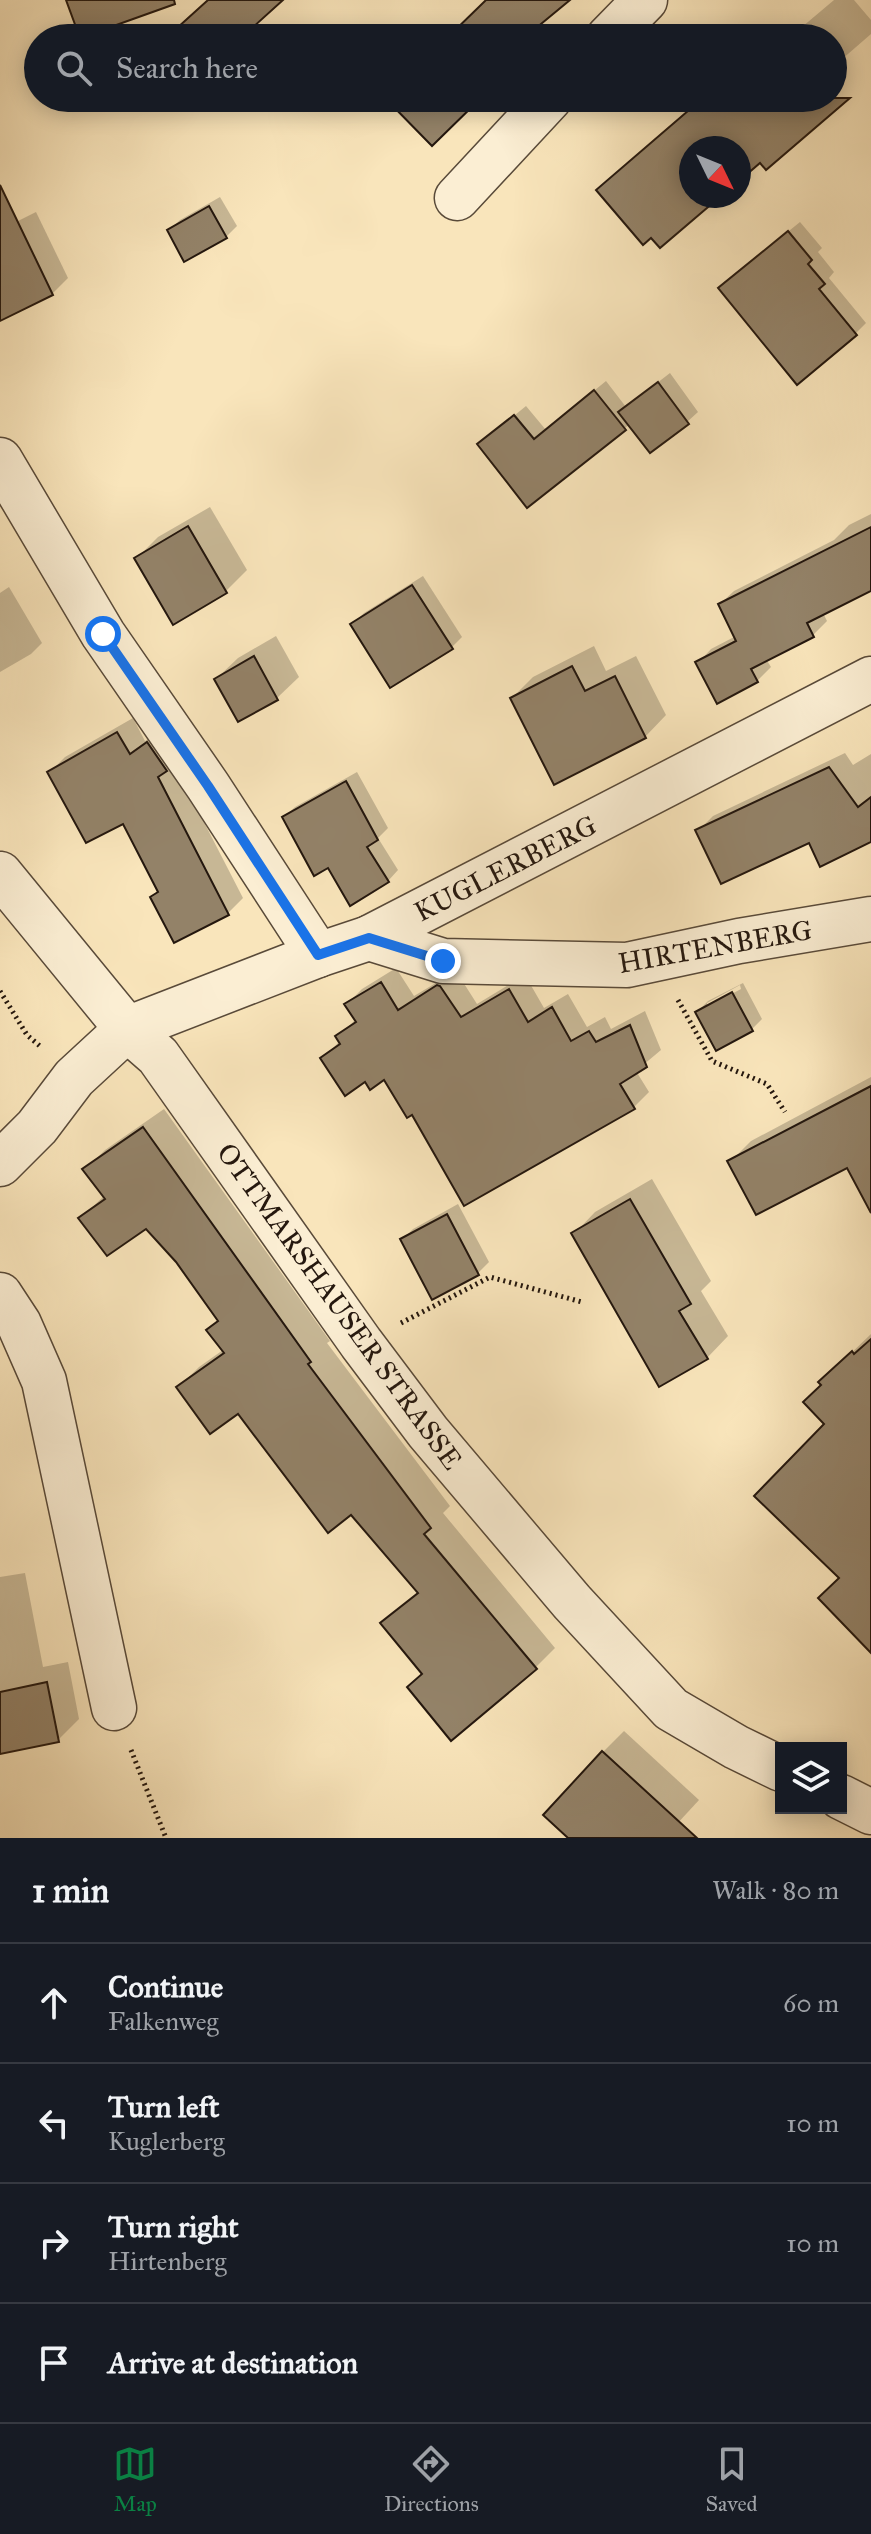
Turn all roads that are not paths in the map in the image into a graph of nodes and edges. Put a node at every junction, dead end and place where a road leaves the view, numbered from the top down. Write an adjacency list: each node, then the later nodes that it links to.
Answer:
1 (645, 0): 2 (street)
2 (622, 24)
3 (537, 112): 4 (street)
4 (457, 198)
5 (0, 460): 10 (street)
6 (871, 679): 9 (street, KUGLERBERG)
7 (0, 874): 11 (street, OTTMARSHAUSER STRASSE)
8 (871, 919): 9 (street, HIRTENBERG)
9 (369, 938): 10 (street, KUGLERBERG)
10 (318, 955): 11 (street, KUGLERBERG)
11 (127, 1029): 12 (street); 15 (street, OTTMARSHAUSER STRASSE)
12 (0, 1164)
13 (0, 1295): 14 (street)
14 (114, 1708)
15 (775, 1766)
16 (847, 1800): 17 (street)
17 (871, 1812)

